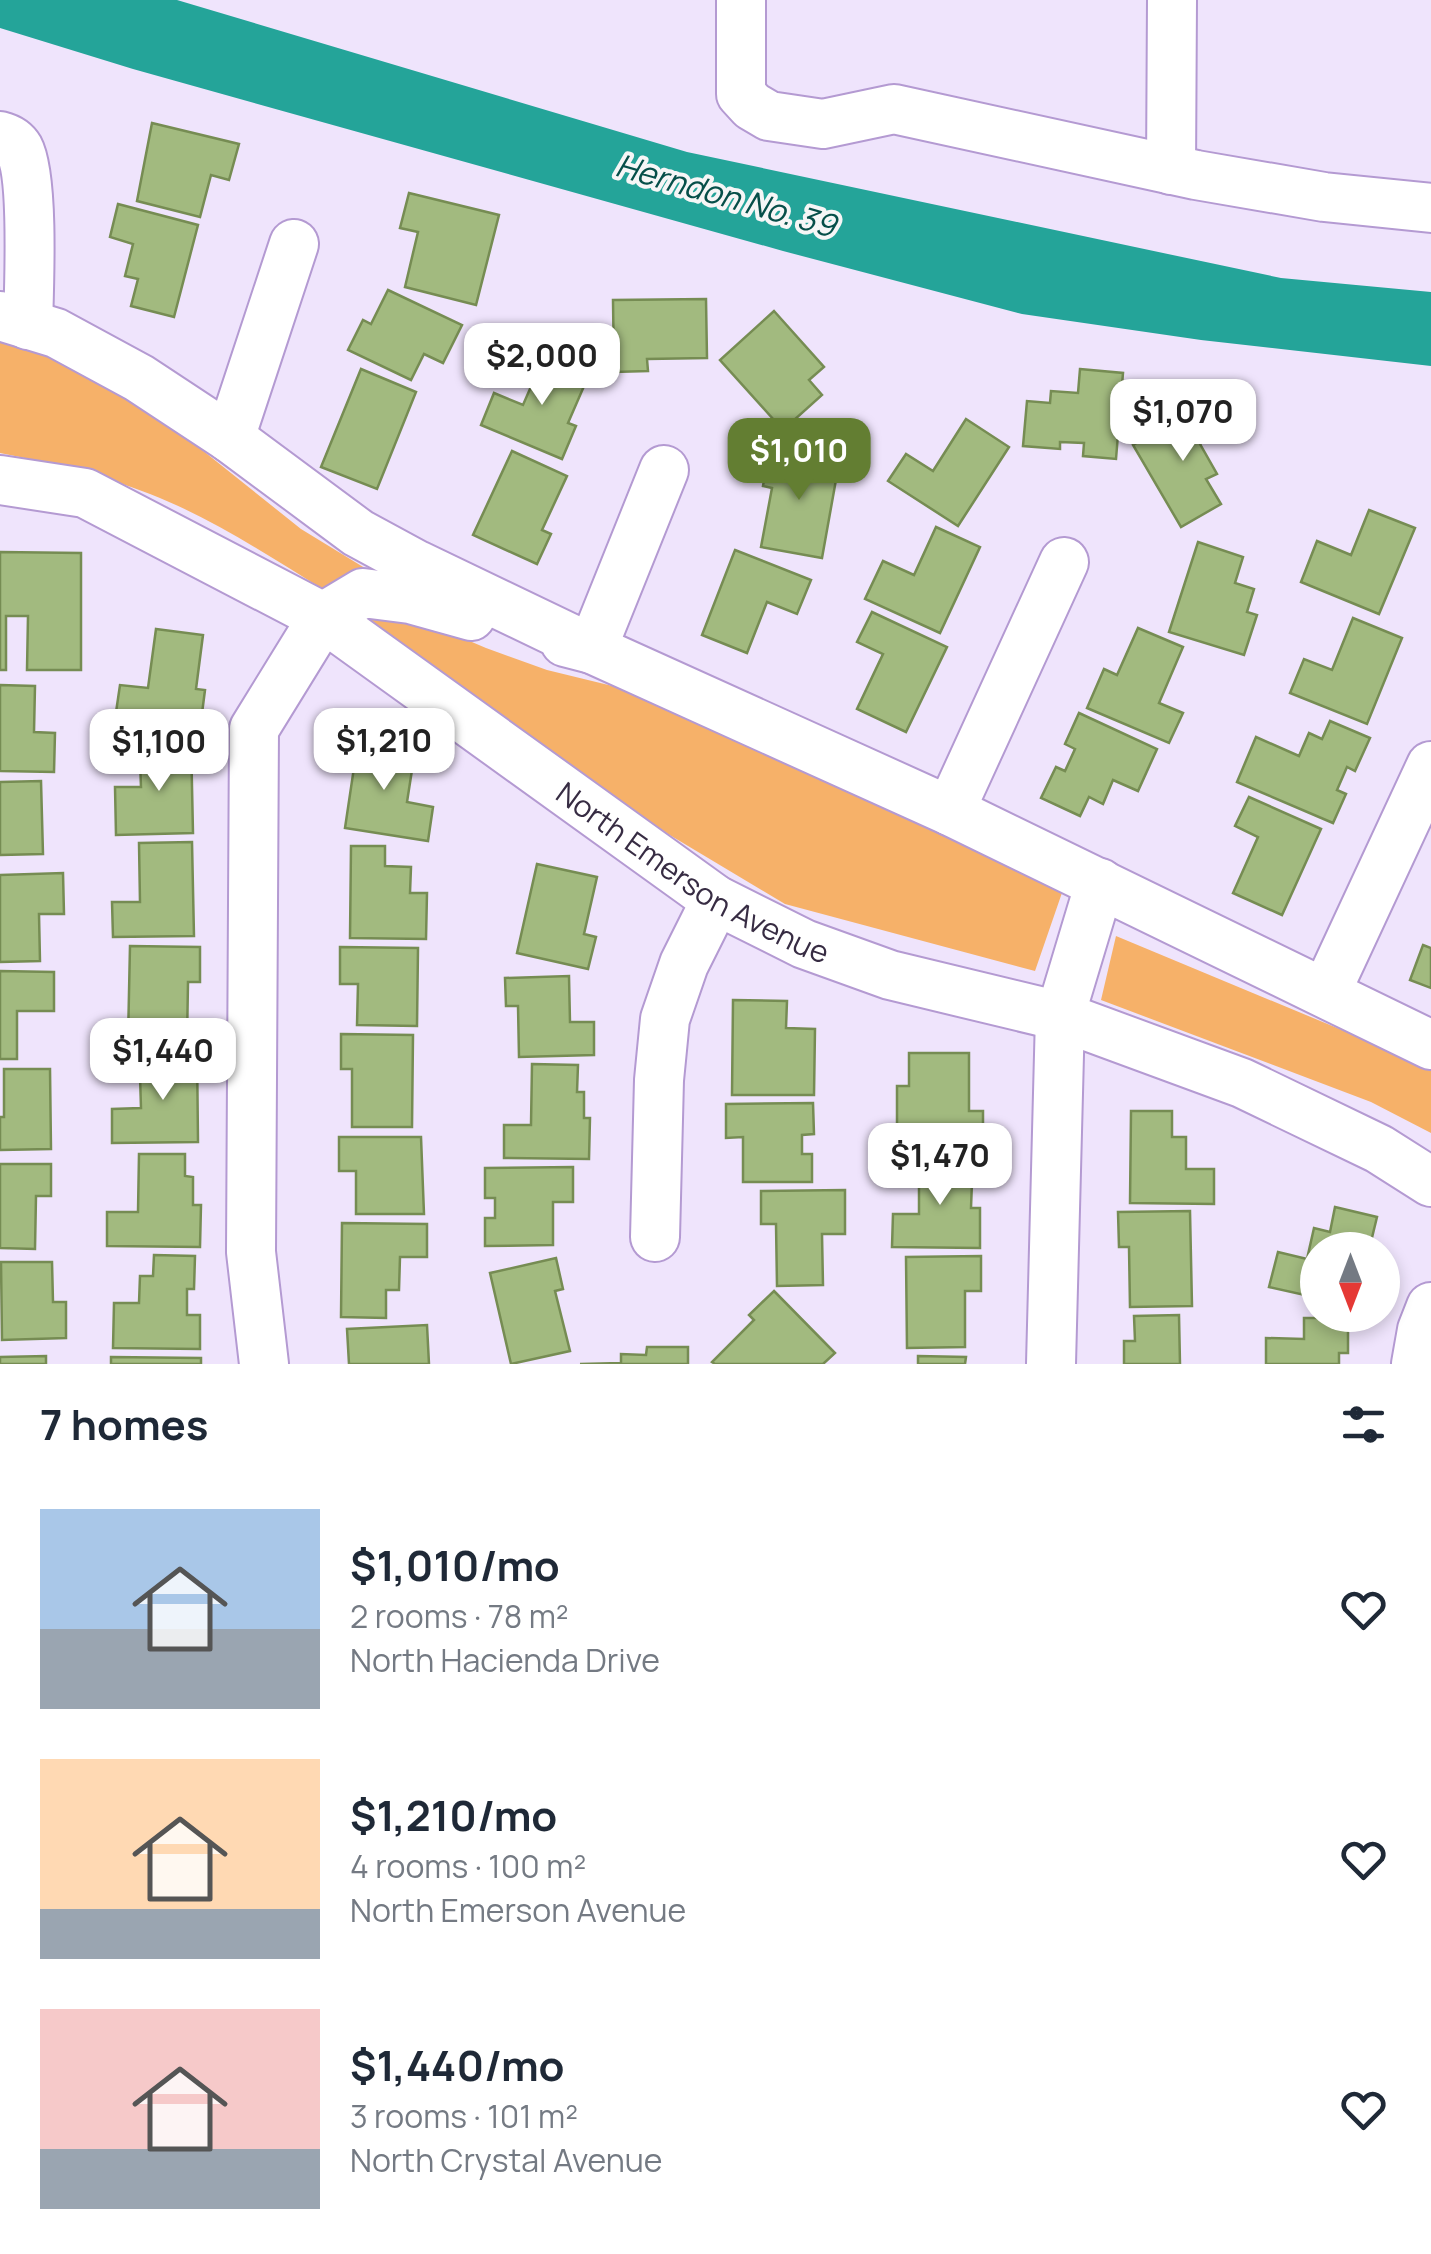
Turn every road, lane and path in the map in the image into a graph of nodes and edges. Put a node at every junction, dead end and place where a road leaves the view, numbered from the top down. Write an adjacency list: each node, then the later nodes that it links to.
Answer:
1 (741, 0): 4 (street)
2 (1172, 0): 4 (street)
3 (0, 136): 7 (street)
4 (1171, 170): 5 (street)
5 (1431, 208)
6 (294, 244): 8 (street)
7 (14, 320): 8 (street)
8 (230, 438): 13 (street)
9 (664, 470): 13 (street)
10 (0, 480): 12 (street, North Emerson Avenue)
11 (1064, 562): 15 (street)
12 (323, 617): 13 (street); 17 (street, North Emerson Avenue); 24 (street)
13 (592, 649): 15 (street)
14 (1431, 766): 18 (street)
15 (950, 811): 16 (street)
16 (1100, 882): 18 (street); 19 (street)
17 (716, 900): 19 (street, North Emerson Avenue); 22 (street)
18 (1326, 992): 20 (street)
19 (1060, 1016): 21 (street, North Emerson Avenue); 25 (street)
20 (1431, 1045)
21 (1431, 1182)
22 (655, 1238)
23 (1431, 1307): 26 (street)
24 (264, 1364)
25 (1051, 1364)
26 (1416, 1364)

